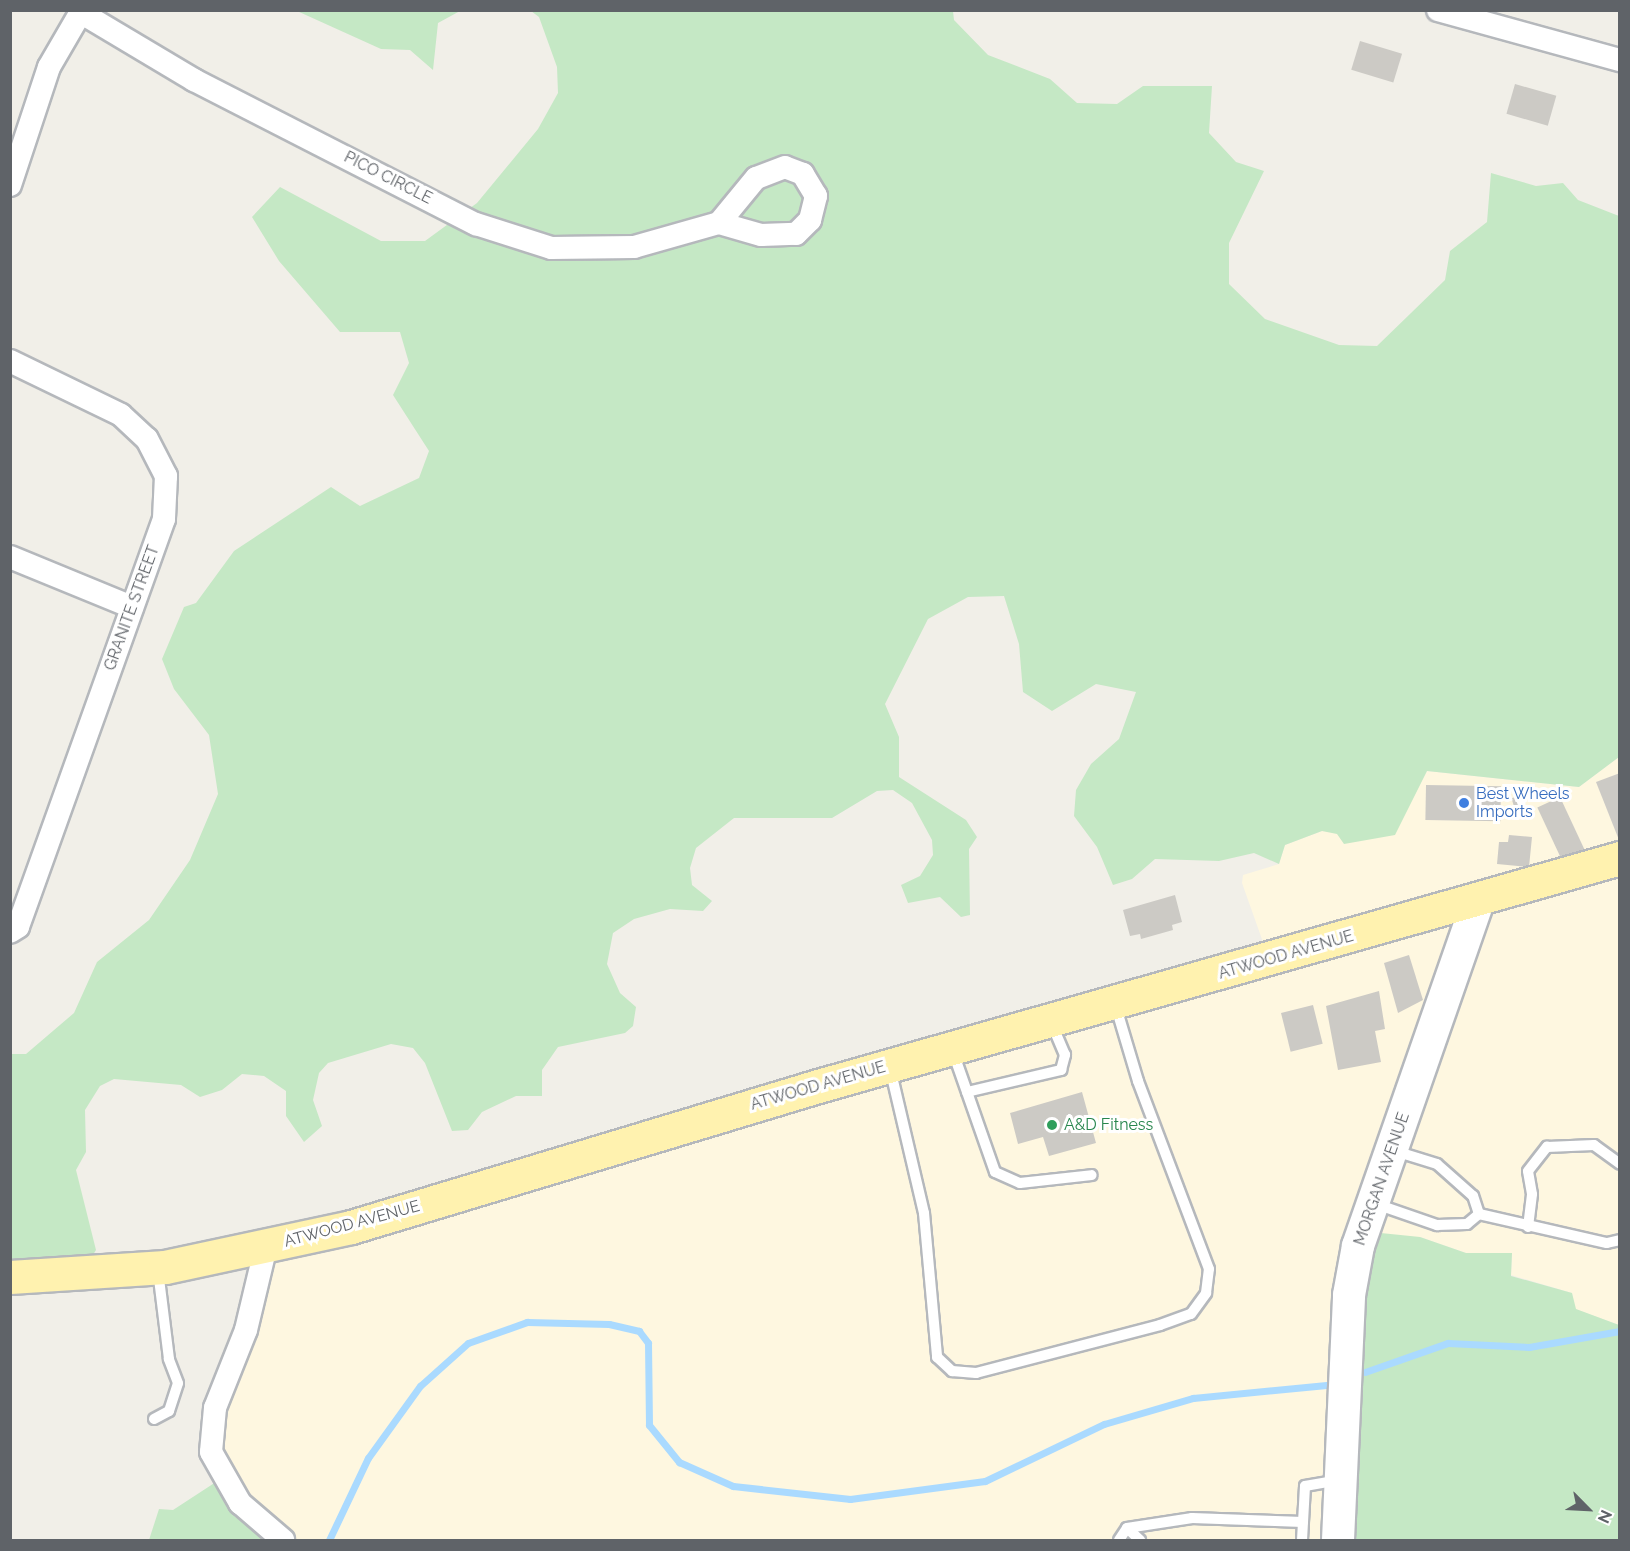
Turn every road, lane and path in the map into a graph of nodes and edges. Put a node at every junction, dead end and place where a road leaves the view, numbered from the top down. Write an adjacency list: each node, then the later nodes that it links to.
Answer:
1 (1438, 10): 3 (street)
2 (81, 11): 4 (street); 5 (street, PICO CIRCLE)
3 (1620, 60)
4 (10, 185)
5 (719, 223)
6 (10, 361): 8 (street, GRANITE STREET)
7 (10, 557): 8 (street)
8 (132, 607): 11 (street, GRANITE STREET)
9 (1620, 858): 10 (main road, ATWOOD AVENUE)
10 (1478, 901): 12 (main road, ATWOOD AVENUE); 17 (street, MORGAN AVENUE)
11 (14, 929)
12 (1115, 1003): 13 (main road, ATWOOD AVENUE); 15 (lane)
13 (1051, 1021): 14 (main road, ATWOOD AVENUE); 16 (lane)
14 (951, 1048): 15 (main road, ATWOOD AVENUE); 16 (lane)
15 (890, 1066): 24 (main road, ATWOOD AVENUE)
16 (967, 1092): 19 (lane)
17 (1392, 1150): 20 (street, MORGAN AVENUE); 21 (lane)
18 (1620, 1164): 22 (lane)
19 (1092, 1175)
20 (1371, 1202): 21 (lane); 28 (street, MORGAN AVENUE)
21 (1479, 1214): 22 (lane)
22 (1528, 1227): 23 (lane)
23 (1620, 1240)
24 (266, 1246): 25 (main road, ATWOOD AVENUE); 31 (street)
25 (157, 1268): 26 (main road, ATWOOD AVENUE); 27 (lane)
26 (10, 1277)
27 (154, 1419)
28 (1341, 1479): 29 (lane); 35 (street, MORGAN AVENUE)
29 (1303, 1522): 30 (lane); 34 (lane)
30 (1127, 1528): 32 (lane); 33 (lane)
31 (284, 1540)
32 (1119, 1540)
33 (1140, 1540)
34 (1302, 1540)
35 (1338, 1540)

